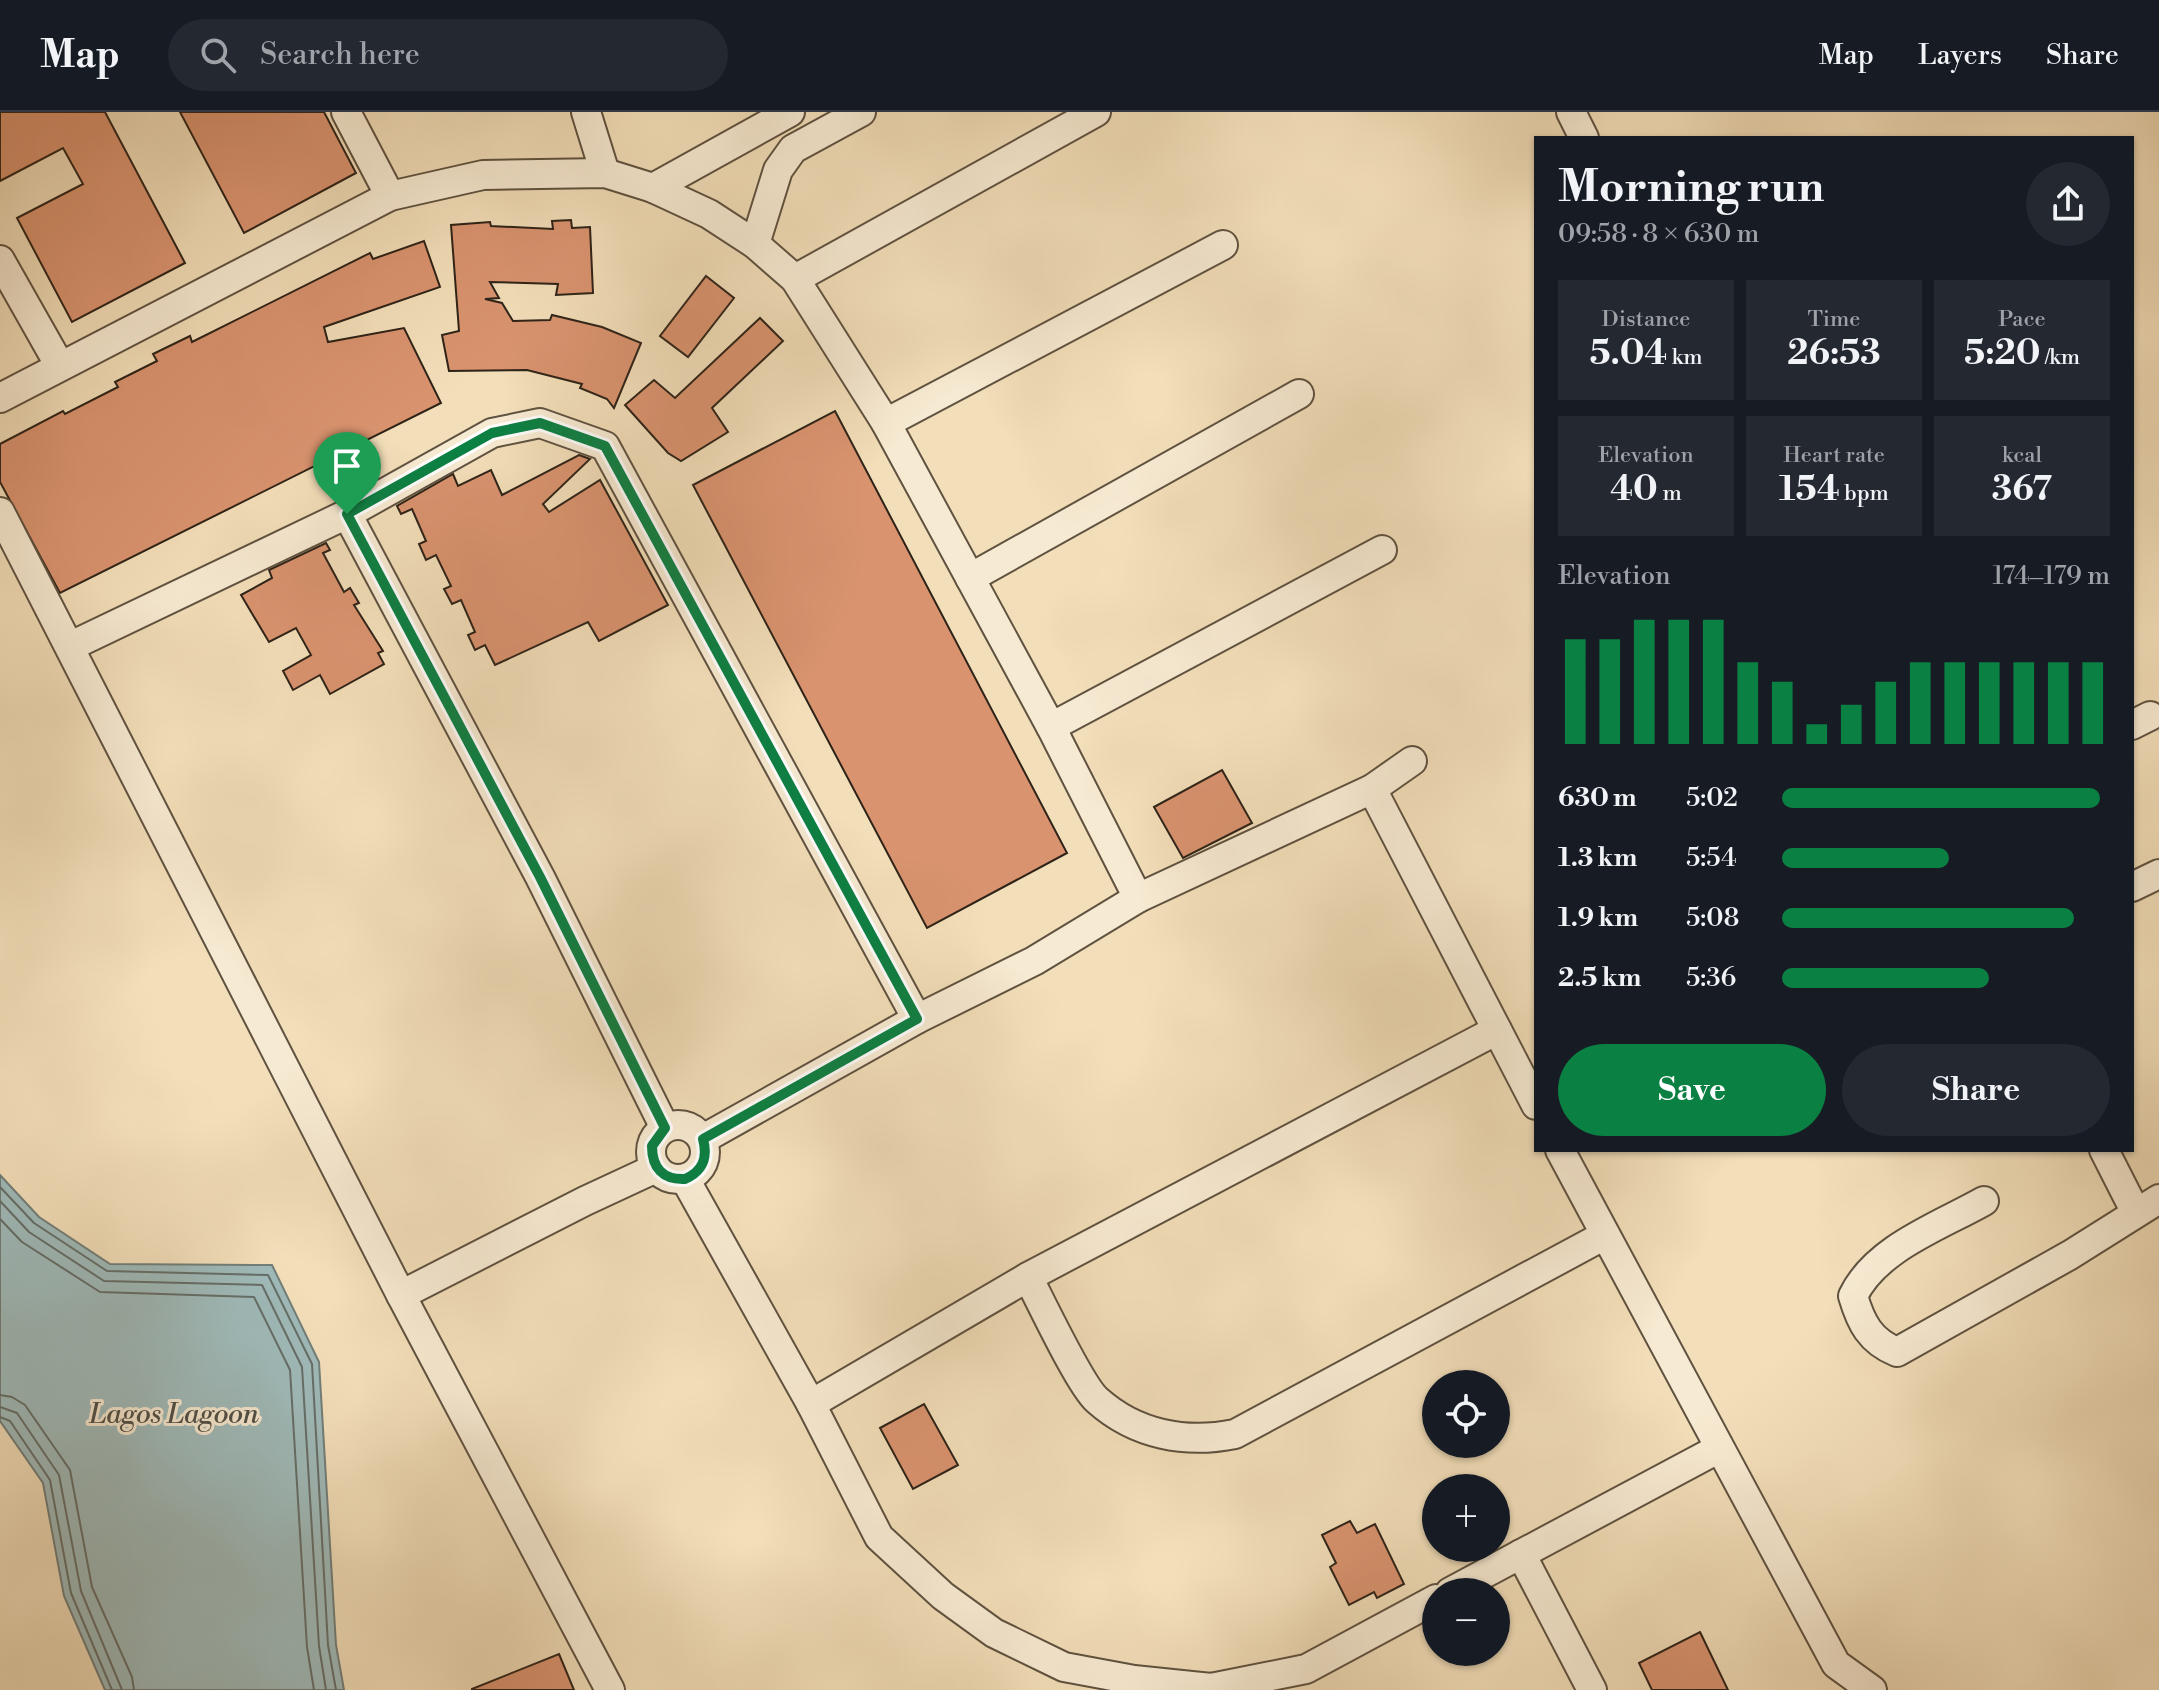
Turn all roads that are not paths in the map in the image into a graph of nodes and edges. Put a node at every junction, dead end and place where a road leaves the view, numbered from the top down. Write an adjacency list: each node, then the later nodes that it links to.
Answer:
1 (346, 112): 10 (street)
2 (586, 112): 8 (street)
3 (790, 112): 9 (street)
4 (861, 112): 11 (street)
5 (1096, 112): 14 (street)
6 (1571, 112): 7 (street)
7 (1583, 136)
8 (605, 173): 9 (street); 10 (street)
9 (653, 188): 11 (street)
10 (390, 196): 15 (street)
11 (755, 244): 14 (street)
12 (1223, 245): 18 (street)
13 (0, 260): 15 (street)
14 (795, 279): 18 (street)
15 (60, 366): 17 (street)
16 (1299, 394): 22 (street)
17 (0, 398)
18 (886, 423): 22 (street)
19 (0, 512): 23 (street)
20 (347, 514): 23 (street); 30 (street); 33 (street)
21 (1382, 550): 24 (street)
22 (970, 578): 24 (street)
23 (71, 646): 43 (street)
24 (1051, 727): 29 (street)
25 (1412, 761): 26 (street)
26 (1372, 789): 29 (street); 31 (street)
27 (2159, 874): 28 (street)
28 (2134, 886)
29 (1138, 898): 30 (street)
30 (917, 1019): 34 (street)
31 (1497, 1030): 32 (street); 42 (street)
32 (1534, 1101)
33 (665, 1128): 34 (street); 37 (street)
34 (703, 1139): 38 (street)
35 (1561, 1152): 41 (street)
36 (2106, 1152): 40 (street)
37 (656, 1168): 38 (street); 43 (street)
38 (685, 1179): 44 (street)
39 (1984, 1201): 40 (street)
40 (2147, 1205)
41 (1605, 1235): 42 (street); 45 (street)
42 (1028, 1277): 44 (street)
43 (401, 1295): 49 (street)
44 (811, 1404): 48 (street)
45 (1718, 1449): 46 (street); 51 (street)
46 (1521, 1554): 47 (street); 50 (street)
47 (1476, 1578)
48 (1422, 1607)
49 (610, 1690)
50 (1592, 1690)
51 (1872, 1690)

